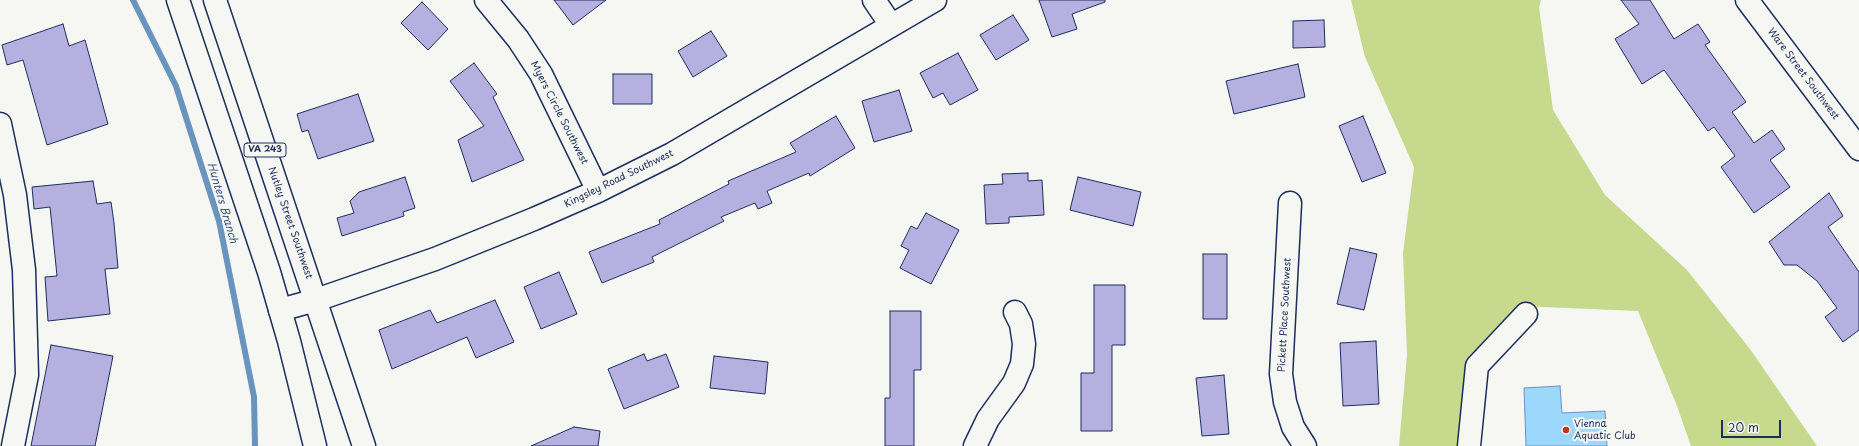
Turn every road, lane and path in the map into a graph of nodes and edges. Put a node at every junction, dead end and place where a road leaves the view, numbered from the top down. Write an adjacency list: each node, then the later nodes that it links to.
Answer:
1 (178, 0): 13 (street, VA 243)
2 (216, 0): 12 (street, Nutley Street Southwest / VA 243)
3 (486, 0): 10 (street, Myers Circle Southwest)
4 (874, 0): 7 (street)
5 (935, 0): 7 (street, Kingsley Road Southwest)
6 (1747, 0): 9 (street, Ware Street Southwest)
7 (891, 25): 10 (street, Kingsley Road Southwest)
8 (0, 124): 16 (street)
9 (1859, 149)
10 (598, 191): 12 (street, Kingsley Road Southwest)
11 (1290, 203): 20 (street, Pickett Place Southwest)
12 (316, 300): 13 (street, Kingsley Road Southwest); 18 (street, Nutley Street Southwest / VA 243)
13 (280, 310): 17 (street, VA 243)
14 (1015, 312): 19 (street)
15 (1526, 314): 21 (street)
16 (13, 446)
17 (315, 446)
18 (364, 446)
19 (975, 446)
20 (1305, 446)
21 (1469, 446)

